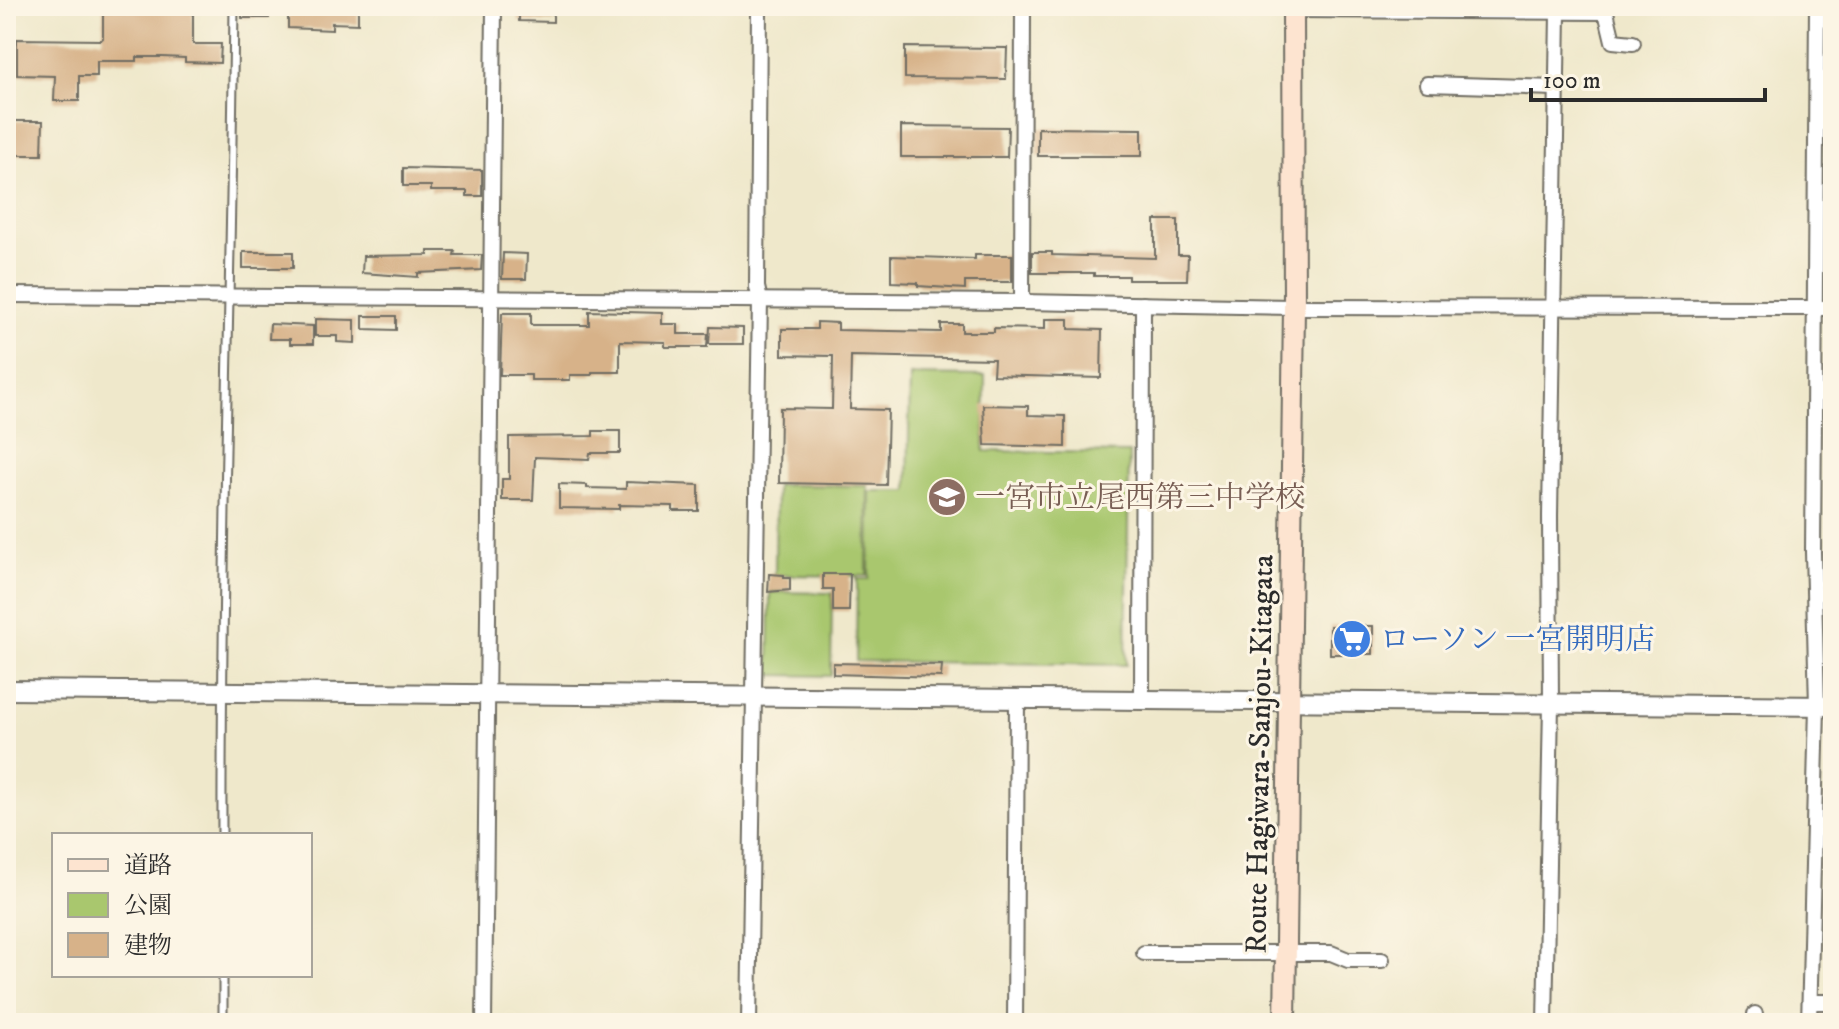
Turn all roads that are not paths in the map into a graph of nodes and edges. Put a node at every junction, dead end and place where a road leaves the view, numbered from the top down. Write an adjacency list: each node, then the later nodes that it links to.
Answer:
1 (234, 6): 13 (lane)
2 (494, 6): 14 (street)
3 (759, 6): 15 (street)
4 (1023, 6): 16 (street)
5 (1817, 6): 19 (street)
6 (1293, 8): 8 (street); 18 (main road, Route Hagiwara-Sanjou-Kitagata)
7 (1606, 9): 8 (street); 9 (street)
8 (1558, 12): 11 (street)
9 (1633, 43)
10 (1427, 84): 11 (street)
11 (1556, 88): 21 (street)
12 (6, 295): 13 (street)
13 (231, 298): 14 (street); 23 (lane)
14 (491, 300): 15 (street); 24 (street)
15 (760, 300): 16 (street); 25 (street)
16 (1022, 302): 17 (street)
17 (1143, 304): 18 (street); 27 (street)
18 (1294, 307): 21 (street); 28 (main road, Route Hagiwara-Sanjou-Kitagata)
19 (1815, 308): 20 (street); 21 (street); 30 (street)
20 (1833, 308)
21 (1555, 309): 29 (street)
22 (6, 690): 23 (street)
23 (221, 692): 24 (street); 31 (lane)
24 (488, 695): 25 (street); 39 (street)
25 (755, 697): 26 (street); 40 (street)
26 (1017, 699): 27 (street); 41 (street)
27 (1142, 700): 28 (street)
28 (1290, 702): 29 (street); 32 (main road, Route Hagiwara-Sanjou-Kitagata)
29 (1551, 704): 30 (street); 43 (street)
30 (1825, 706): 36 (street)
31 (222, 833)
32 (1287, 952): 33 (street); 34 (street); 42 (main road, Route Hagiwara-Sanjou-Kitagata)
33 (1144, 953)
34 (1382, 960)
35 (223, 977): 38 (lane)
36 (1810, 1002): 37 (street); 44 (street)
37 (1833, 1002)
38 (223, 1023)
39 (484, 1023)
40 (749, 1023)
41 (1015, 1023)
42 (1285, 1023)
43 (1545, 1023)
44 (1809, 1023)

